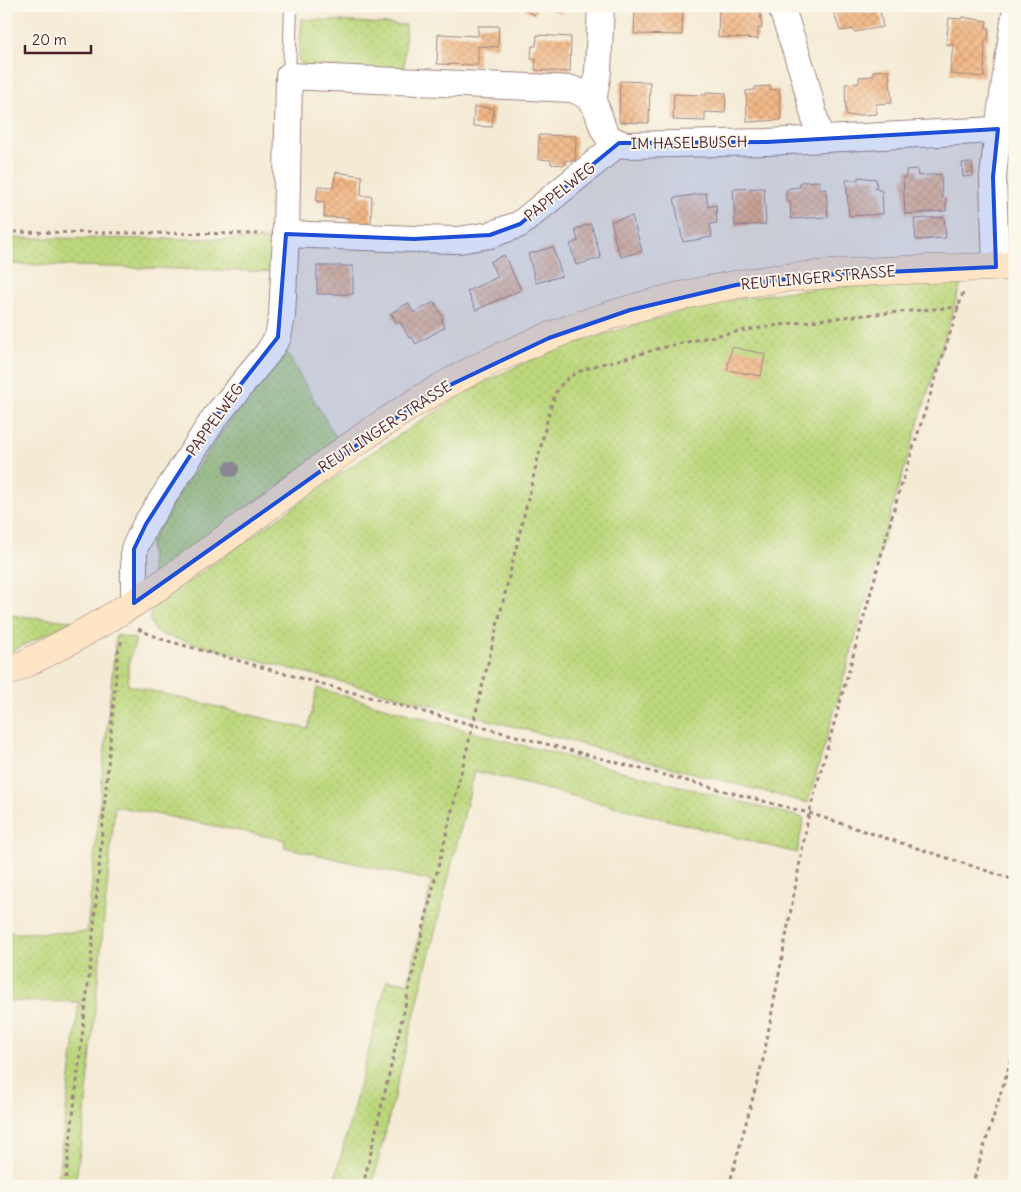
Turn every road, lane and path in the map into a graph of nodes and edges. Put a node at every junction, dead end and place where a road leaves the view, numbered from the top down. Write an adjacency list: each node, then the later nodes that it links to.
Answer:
1 (292, 6): 5 (lane, PAPPELWEG)
2 (601, 6): 6 (street)
3 (781, 6): 8 (street)
4 (1015, 15): 7 (street)
5 (289, 76): 6 (street); 11 (street, PAPPELWEG)
6 (593, 102): 9 (street, IM HASELBUSCH)
7 (1006, 129): 8 (street, IM HASELBUSCH); 12 (street)
8 (820, 139): 9 (street, IM HASELBUSCH)
9 (619, 143): 11 (street, PAPPELWEG)
10 (6, 232): 11 (path)
11 (286, 234): 14 (street, PAPPELWEG)
12 (994, 267): 13 (path); 14 (street, REUTLINGER STRASSE)
13 (959, 307): 16 (path); 17 (path)
14 (127, 613): 15 (street, REUTLINGER STRASSE); 16 (path); 20 (path)
15 (6, 673)
16 (474, 725): 17 (path); 21 (path)
17 (809, 813): 18 (path); 22 (path)
18 (1015, 880)
19 (1015, 1047): 23 (path)
20 (65, 1186)
21 (363, 1186)
22 (729, 1186)
23 (972, 1186)

